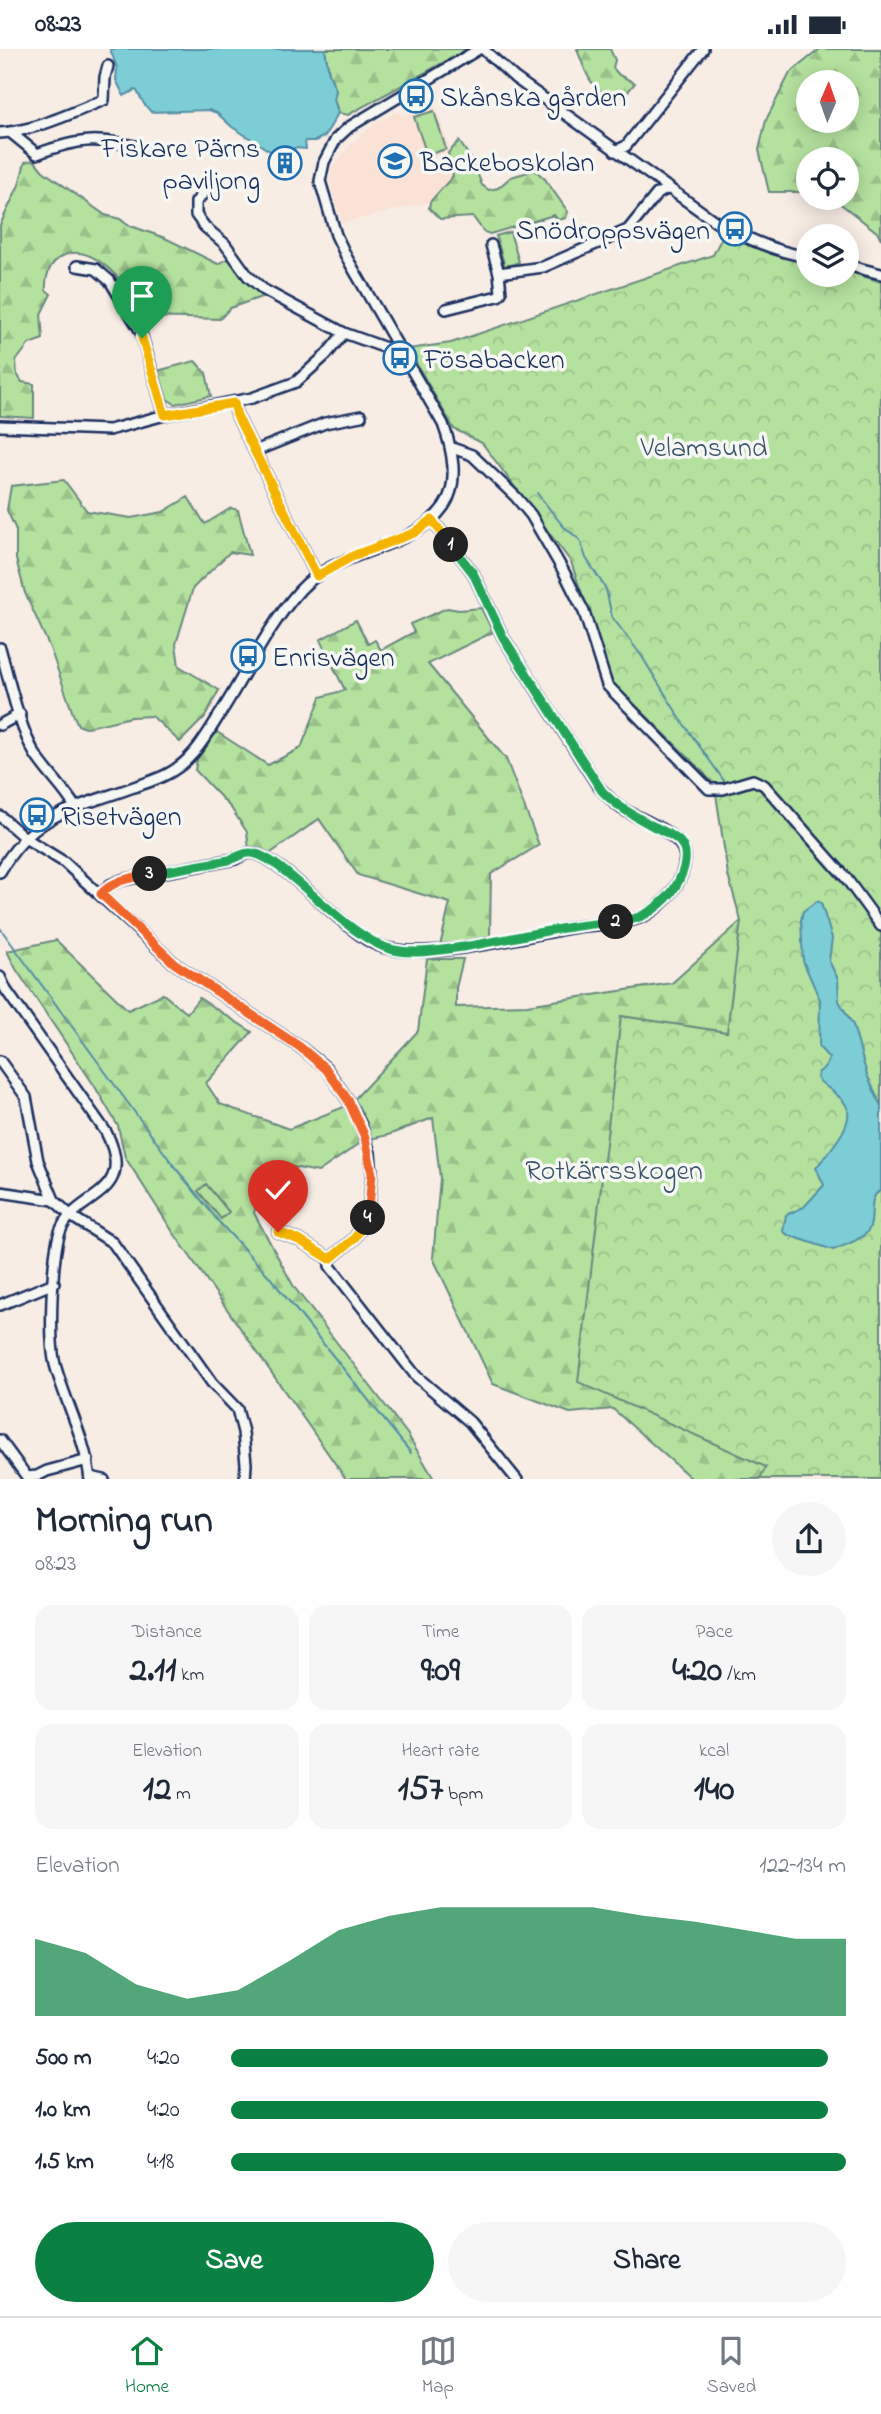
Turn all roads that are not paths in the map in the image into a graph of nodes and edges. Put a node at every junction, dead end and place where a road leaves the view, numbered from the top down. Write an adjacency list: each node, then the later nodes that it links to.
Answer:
1 (481, 49): 6 (street); 17 (street)
2 (704, 49): 6 (street)
3 (108, 67): 4 (street)
4 (5, 132): 5 (street)
5 (144, 148)
6 (615, 151): 8 (street)
7 (212, 183): 16 (street)
8 (669, 188): 10 (street); 13 (street)
9 (491, 244): 13 (street)
10 (796, 255)
11 (78, 266): 19 (street)
12 (859, 268): 14 (street)
13 (499, 273): 15 (street)
14 (881, 274)
15 (446, 309)
16 (344, 333): 17 (street); 18 (street)
17 (400, 353): 22 (street)
18 (234, 403): 19 (street); 23 (street)
19 (165, 415): 21 (street)
20 (361, 416): 23 (street)
21 (0, 426)
22 (452, 448): 24 (street); 34 (street)
23 (255, 451): 25 (street)
24 (432, 520): 25 (street); 33 (street)
25 (317, 576): 29 (street)
26 (0, 648): 27 (street)
27 (20, 714): 28 (street); 29 (street)
28 (0, 725)
29 (75, 807): 31 (street)
30 (0, 816): 31 (street)
31 (25, 838): 32 (street); 33 (street)
32 (0, 872)
33 (101, 894): 41 (street)
34 (881, 926)
35 (0, 977): 39 (street)
36 (0, 1061): 38 (street)
37 (0, 1192): 38 (street)
38 (54, 1200): 39 (street)
39 (71, 1216): 42 (street); 48 (street)
40 (278, 1232): 41 (street)
41 (330, 1259): 49 (street)
42 (54, 1283): 43 (street); 45 (street)
43 (0, 1305)
44 (0, 1440): 45 (street)
45 (88, 1460): 46 (street)
46 (90, 1478): 47 (street)
47 (104, 1479)
48 (245, 1479)
49 (517, 1479)

